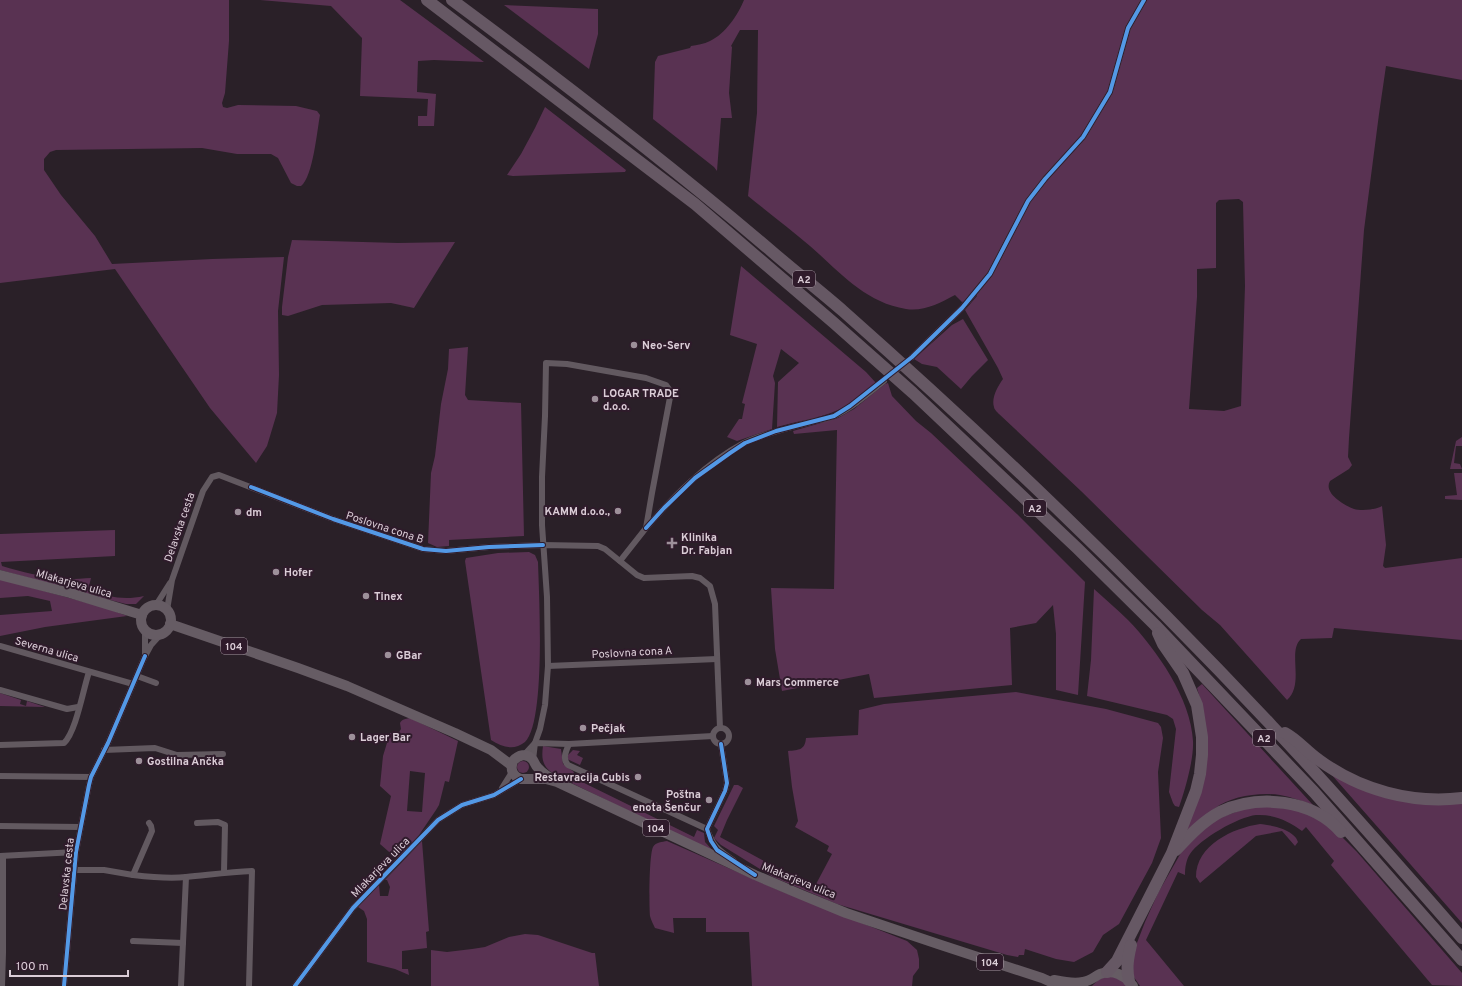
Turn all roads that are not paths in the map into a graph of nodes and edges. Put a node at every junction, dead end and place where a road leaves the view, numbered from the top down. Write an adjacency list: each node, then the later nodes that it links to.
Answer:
1 (427, 0): 16 (highway, A2)
2 (452, 0): 29 (highway, A2)
3 (1144, 0): 4 (street)
4 (912, 357)
5 (884, 381): 7 (street)
6 (251, 487): 8 (street, Poslovna cona B); 11 (street, Delavska cesta)
7 (646, 528): 8 (street); 9 (street)
8 (543, 545): 9 (street); 22 (street)
9 (620, 561): 21 (street)
10 (0, 575): 14 (main road, Mlakarjeva ulica)
11 (172, 580): 12 (street); 13 (street)
12 (156, 605): 13 (main road); 14 (main road)
13 (167, 610): 15 (main road)
14 (142, 615): 17 (main road)
15 (170, 624): 18 (main road); 38 (main road, 104)
16 (1155, 625): 51 (highway); 52 (highway, A2)
17 (145, 629): 18 (main road); 20 (street)
18 (162, 633): 20 (street)
19 (0, 646): 23 (street, Severna ulica)
20 (145, 656): 24 (street, Delavska cesta)
21 (717, 659): 22 (street, Poslovna cona A); 30 (street)
22 (548, 666): 32 (street)
23 (88, 672): 26 (street, Severna ulica); 28 (street, Severna ulica)
24 (137, 676): 25 (street); 26 (street, Delavska cesta)
25 (156, 682)
26 (133, 684): 36 (street, Delavska cesta)
27 (0, 690): 28 (street)
28 (78, 707): 35 (street, Severna ulica)
29 (1272, 726): 44 (highway); 60 (highway, A2)
30 (720, 728): 31 (street); 34 (street)
31 (713, 736): 33 (street); 34 (street)
32 (535, 743): 33 (street); 38 (street); 38 (street)
33 (568, 744): 49 (street)
34 (721, 744): 49 (street)
35 (0, 745)
36 (104, 750): 37 (street); 40 (street, Delavska cesta)
37 (223, 754)
38 (522, 763): 41 (main road); 41 (main road); 42 (main road); 43 (street)
39 (0, 776): 40 (street)
40 (91, 777): 48 (street, Delavska cesta)
41 (524, 779): 42 (main road, 104); 43 (street, Mlakarjeva ulica)
42 (557, 782): 57 (main road, Mlakarjeva ulica / 104)
43 (501, 790): 72 (street, Mlakarjeva ulica)
44 (1462, 798)
45 (149, 823): 56 (street)
46 (197, 823): 55 (street)
47 (0, 826): 48 (street)
48 (80, 827): 50 (street, Delavska cesta)
49 (707, 829): 57 (street)
50 (76, 852): 53 (street); 54 (street, Delavska cesta)
51 (1172, 853): 52 (highway); 59 (highway)
52 (1369, 854): 63 (highway, A2)
53 (1, 856): 68 (street)
54 (74, 870): 56 (street); 69 (street, Delavska cesta)
55 (224, 872): 58 (street); 71 (street)
56 (133, 875): 58 (street)
57 (755, 875): 65 (main road, Mlakarjeva ulica / 104)
58 (186, 877): 62 (street)
59 (1134, 930): 64 (highway); 67 (highway)
60 (1462, 938)
61 (133, 941): 62 (street)
62 (183, 943): 70 (street)
63 (1462, 960)
64 (1107, 972): 66 (main road, 104); 67 (main road)
65 (1042, 978): 66 (main road, 104); 73 (main road, 104)
66 (1090, 983)
67 (1131, 983)
68 (2, 986)
69 (64, 986)
70 (181, 986)
71 (249, 986)
72 (295, 986)
73 (1060, 986)

